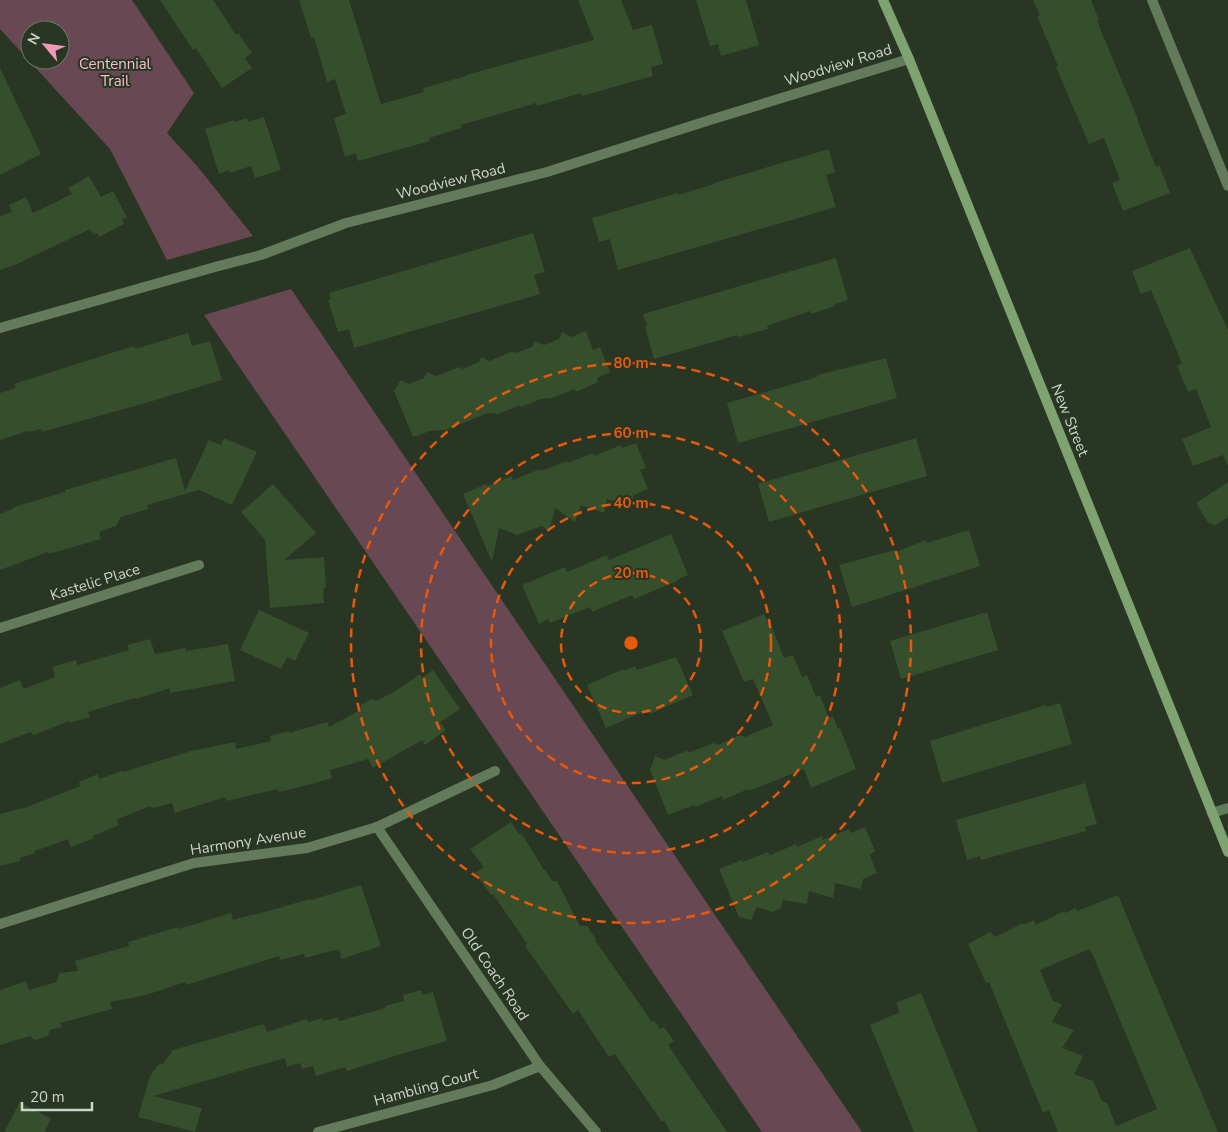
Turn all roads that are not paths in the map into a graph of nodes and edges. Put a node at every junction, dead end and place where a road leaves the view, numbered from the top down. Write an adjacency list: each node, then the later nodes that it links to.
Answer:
1 (883, 0): 3 (main road, New Street)
2 (1152, 0): 4 (street)
3 (909, 59): 5 (street, Woodview Road); 10 (main road, New Street)
4 (1228, 186)
5 (0, 328)
6 (199, 565): 7 (street, Kastelic Place)
7 (0, 628)
8 (495, 771): 11 (street, Harmony Avenue)
9 (1228, 808): 10 (street)
10 (1212, 813): 12 (main road, New Street)
11 (376, 827): 13 (street, Harmony Avenue); 14 (street, Old Coach Road)
12 (1228, 852)
13 (0, 924)
14 (540, 1066): 15 (street, Hambling Court); 16 (street, Old Coach Road)
15 (318, 1132)
16 (596, 1132)

